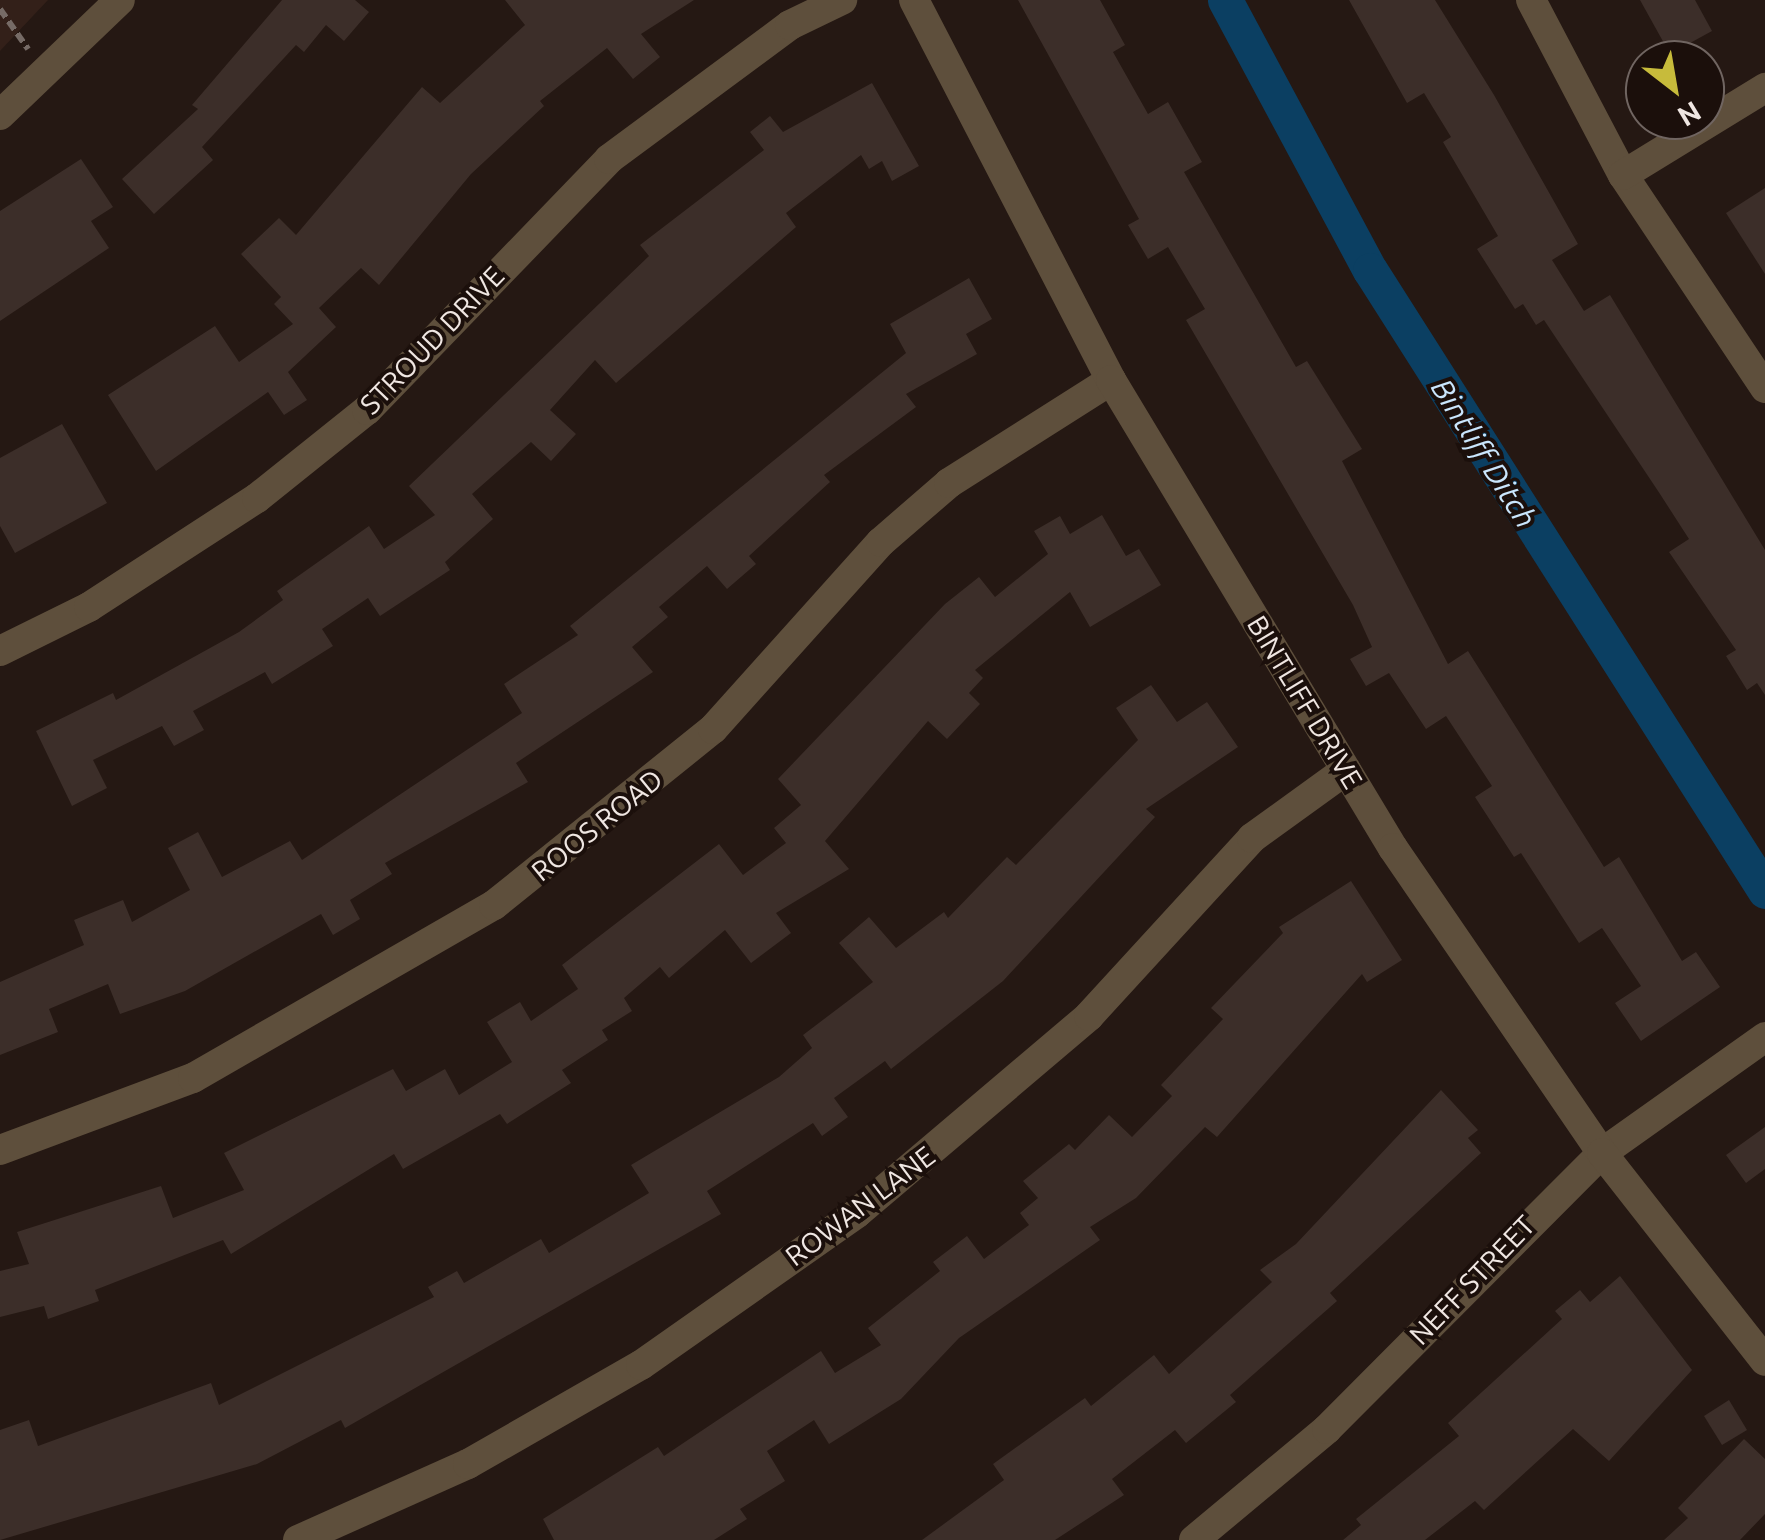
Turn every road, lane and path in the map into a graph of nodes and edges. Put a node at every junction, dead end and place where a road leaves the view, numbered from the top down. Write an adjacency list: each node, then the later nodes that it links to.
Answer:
1 (120, 0): 6 (street)
2 (842, 0): 12 (street, STROUD DRIVE)
3 (914, 0): 10 (street, BINTLIFF DRIVE)
4 (1531, 0): 9 (street)
5 (0, 9): 6 (path)
6 (46, 74): 8 (street)
7 (1765, 88): 9 (street)
8 (0, 114)
9 (1622, 175): 11 (street)
10 (1111, 380): 13 (street, BINTLIFF DRIVE); 15 (street, ROOS ROAD)
11 (1765, 388)
12 (0, 651)
13 (1346, 770): 16 (street, BINTLIFF DRIVE); 18 (street, ROWAN LANE)
14 (1765, 1038): 16 (street, NEFF STREET)
15 (0, 1150)
16 (1602, 1153): 17 (street, BINTLIFF DRIVE); 19 (street, NEFF STREET)
17 (1765, 1361)
18 (298, 1540)
19 (1194, 1540)

